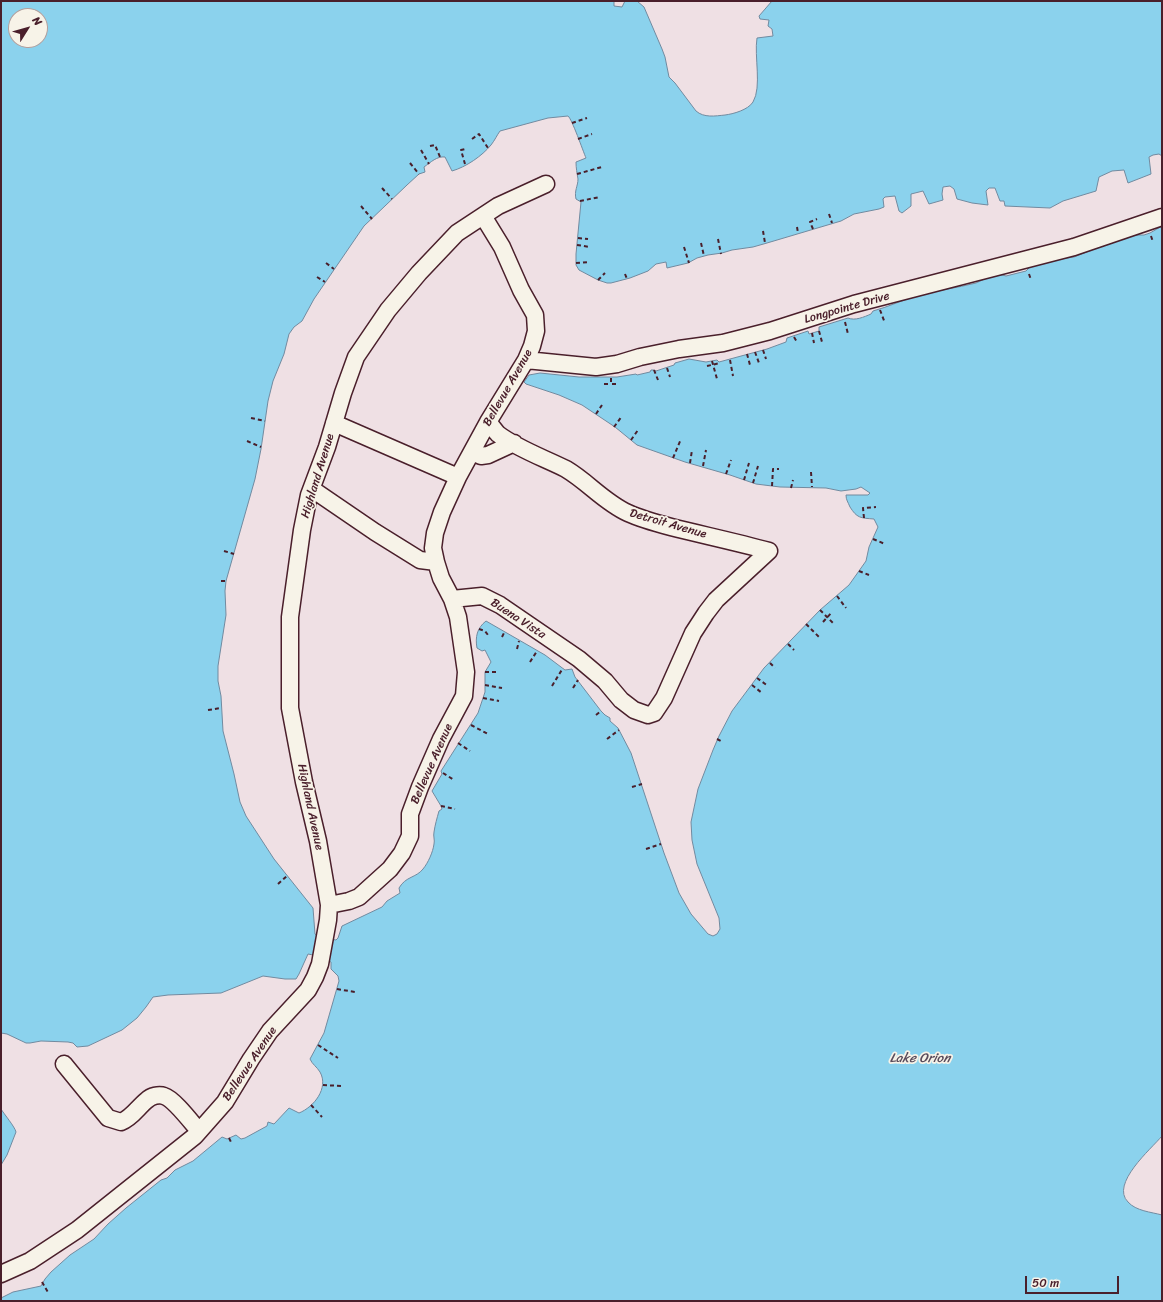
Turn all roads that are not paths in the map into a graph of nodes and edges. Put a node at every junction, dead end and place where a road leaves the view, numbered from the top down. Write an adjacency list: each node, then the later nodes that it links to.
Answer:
1 (546, 184): 2 (street, Highland Avenue)
2 (483, 216): 4 (street, Bellevue Avenue); 6 (street, Highland Avenue)
3 (1162, 217): 4 (street, Longpointe Drive)
4 (526, 360): 5 (street, Bellevue Avenue)
5 (488, 422): 7 (street, Detroit Avenue); 8 (street, Bellevue Avenue)
6 (334, 423): 9 (street); 10 (street, Highland Avenue)
7 (514, 443): 8 (street); 13 (street, Detroit Avenue)
8 (472, 452): 9 (street, Bellevue Avenue)
9 (458, 477): 11 (street, Bellevue Avenue)
10 (312, 489): 11 (street); 14 (street, Highland Avenue)
11 (436, 562): 12 (street)
12 (452, 599): 13 (street, Buena Vista); 14 (street, Bellevue Avenue)
13 (648, 715)
14 (329, 912): 16 (street, Bellevue Avenue)
15 (64, 1064): 16 (street)
16 (199, 1131): 17 (street, Bellevue Avenue)
17 (1, 1274)

